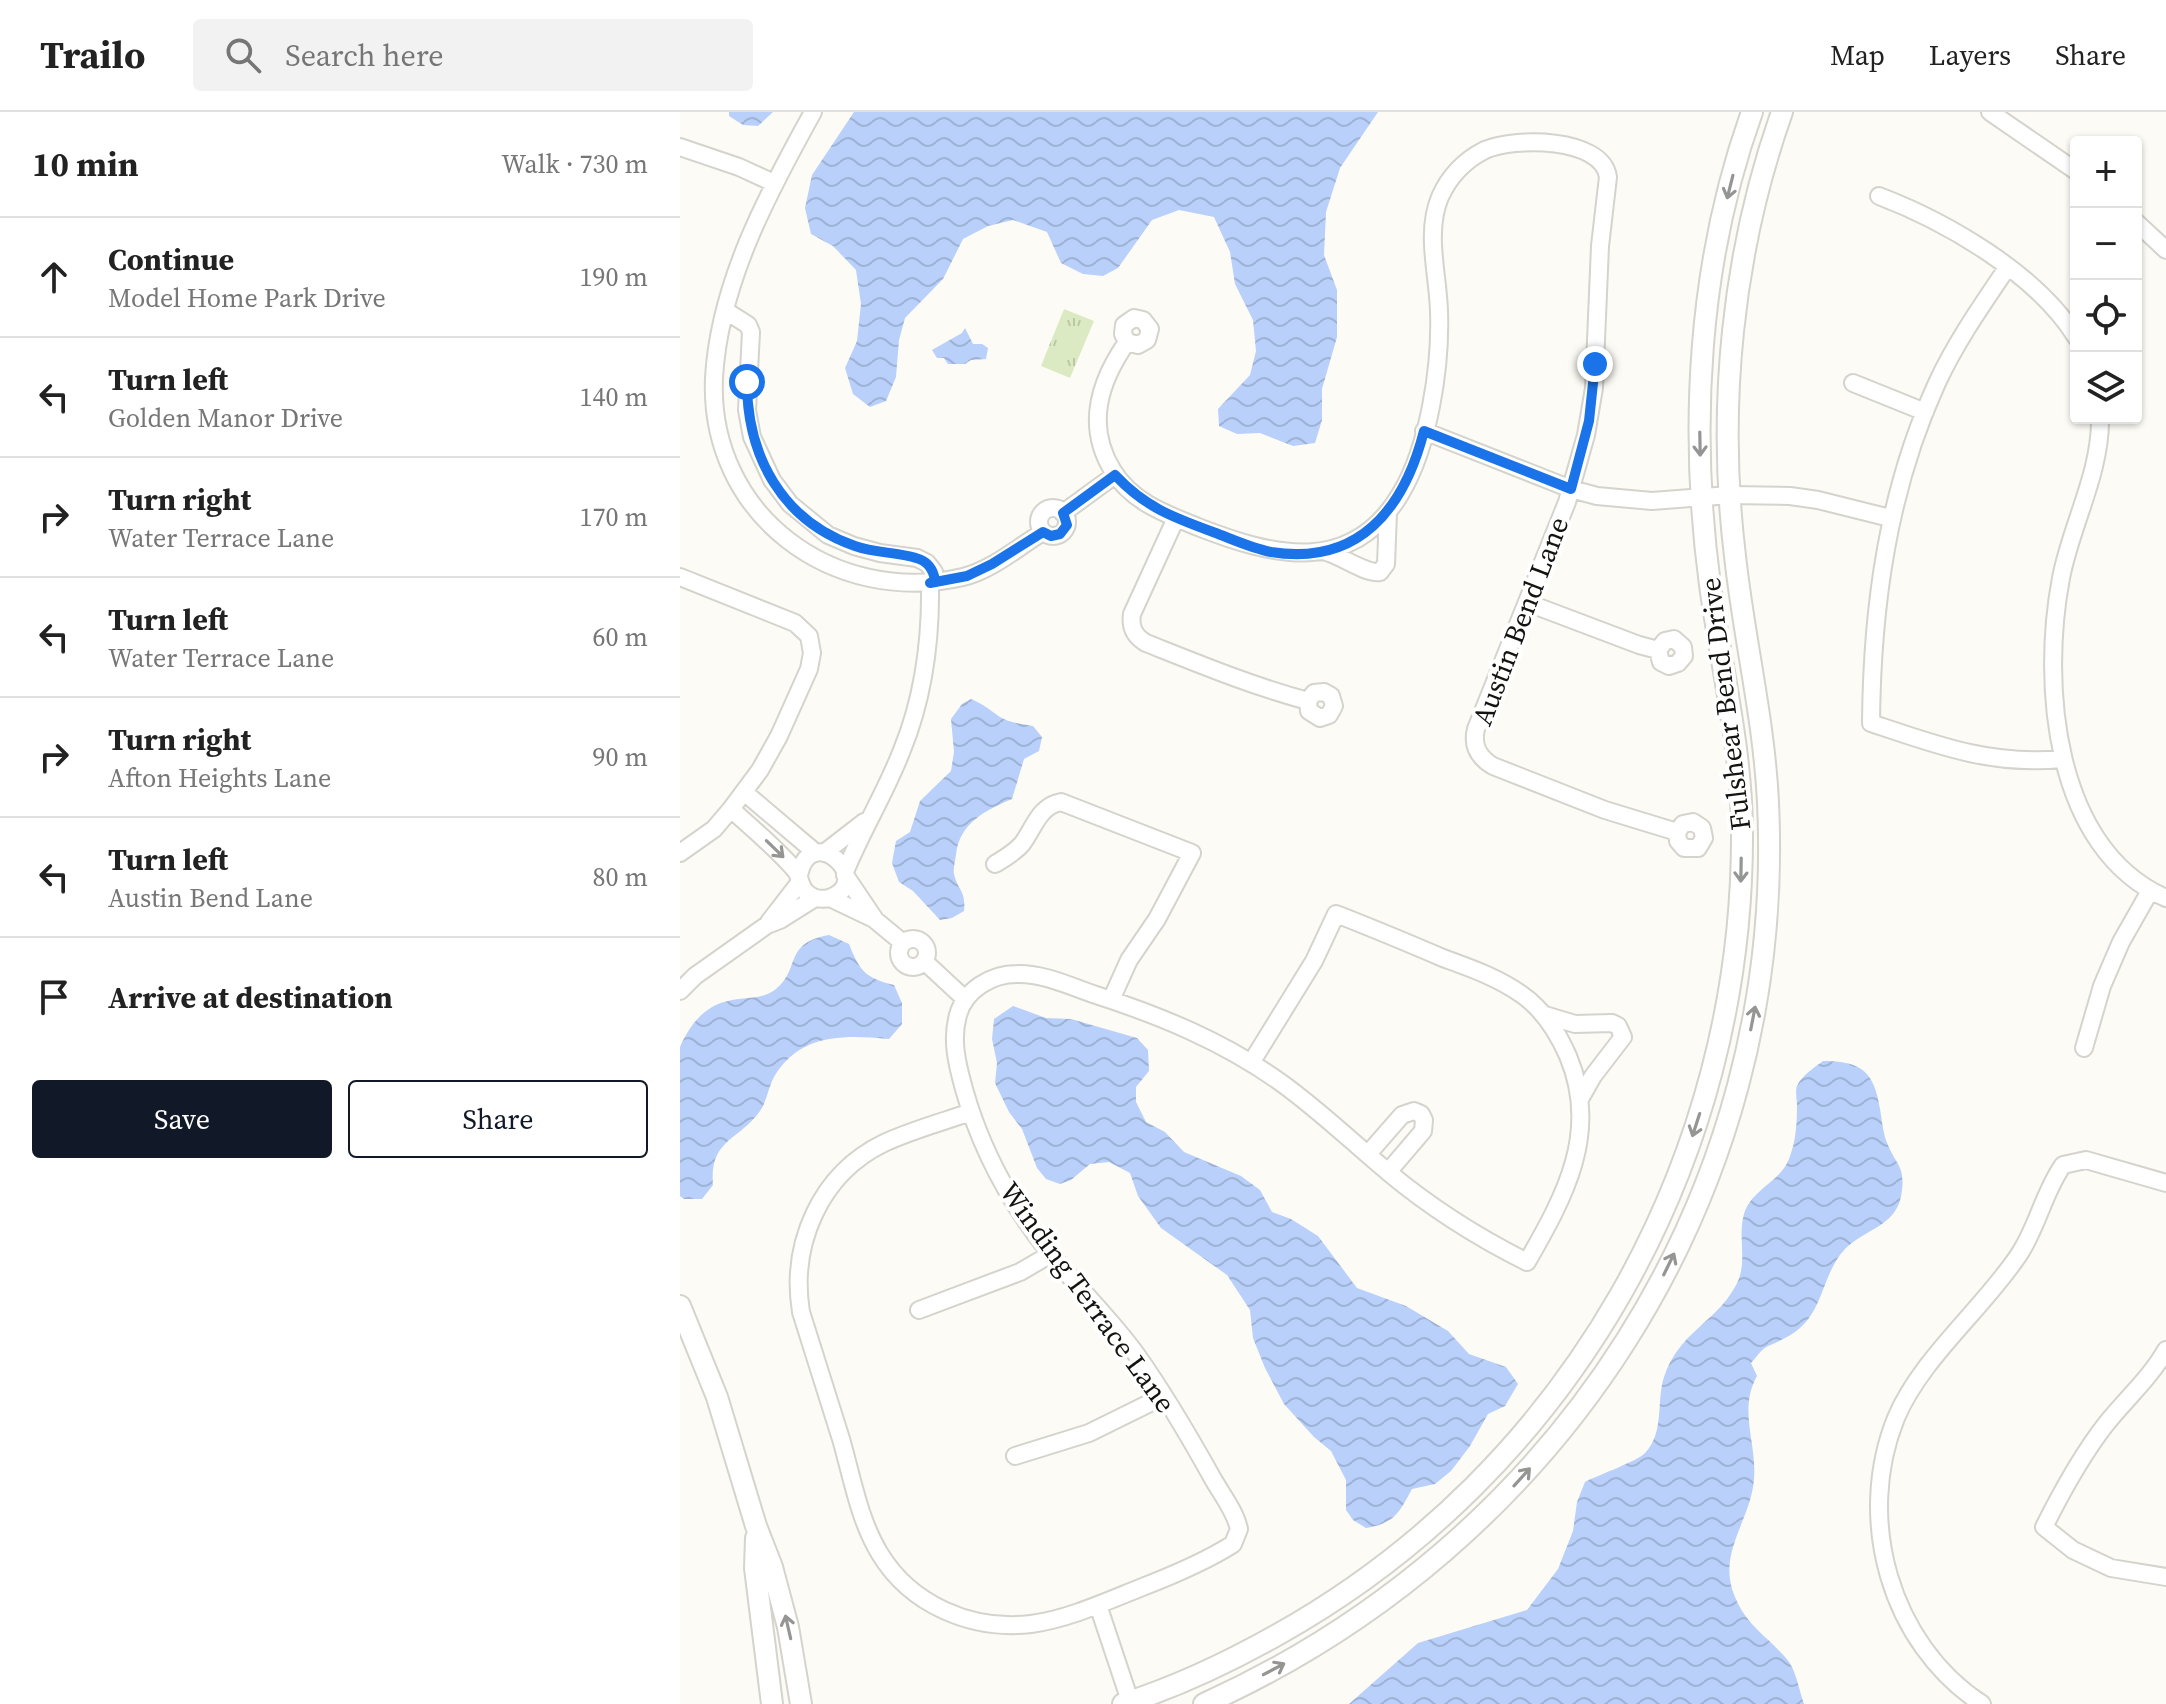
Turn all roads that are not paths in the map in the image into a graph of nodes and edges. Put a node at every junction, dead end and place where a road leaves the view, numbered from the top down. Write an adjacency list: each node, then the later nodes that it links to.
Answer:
1 (813, 112): 7 (street)
2 (1752, 112): 22 (main road, Fulshear Bend Drive, one-way to 22)
3 (1782, 112): 21 (main road, Fulshear Bend Drive)
4 (1990, 112): 6 (street)
5 (680, 147): 7 (street)
6 (2070, 167)
7 (774, 183): 12 (street)
8 (1879, 196): 11 (street)
9 (2142, 228): 10 (street)
10 (2166, 250)
11 (2007, 268): 13 (street); 16 (street)
12 (726, 311): 28 (street); 28 (street)
13 (2070, 329)
14 (1127, 342): 19 (street)
15 (1853, 383): 16 (street)
16 (1925, 412): 25 (street)
17 (2099, 424): 32 (street)
18 (1424, 431): 20 (street); 20 (street, Austin Bend Lane); 23 (street)
19 (1115, 475): 24 (street); 28 (street)
20 (1571, 489): 22 (street); 29 (street, Austin Bend Lane)
21 (1730, 495): 22 (street); 25 (street); 37 (main road, Fulshear Bend Drive)
22 (1702, 497): 36 (main road, Fulshear Bend Drive)
23 (1388, 513): 26 (street); 26 (street)
24 (1176, 518): 26 (street); 31 (street)
25 (1890, 518): 32 (street)
26 (1323, 551)
27 (680, 577): 33 (street)
28 (930, 583): 35 (street)
29 (1528, 603): 30 (street); 38 (street, Austin Bend Lane)
30 (1658, 650)
31 (1308, 701)
32 (2062, 759): 44 (street)
33 (744, 792): 34 (street); 40 (street)
34 (731, 809): 39 (street); 43 (street, one-way to 43)
35 (868, 819): 40 (street); 42 (street)
36 (1742, 829): 37 (main road); 62 (main road, Fulshear Bend Drive, one-way to 62)
37 (1769, 829): 63 (main road, Fulshear Bend Drive, one-way to 37)
38 (1677, 832)
39 (680, 853)
40 (820, 853): 42 (street); 43 (street)
41 (995, 864): 53 (street)
42 (845, 874): 45 (street); 47 (street)
43 (799, 878): 45 (street); 48 (street)
44 (2150, 891): 46 (street); 55 (street)
45 (822, 898): 47 (street); 48 (street)
46 (2166, 898)
47 (874, 919): 52 (street)
48 (767, 925): 49 (street)
49 (695, 976): 50 (street); 51 (street)
50 (680, 985)
51 (680, 991)
52 (965, 999): 53 (street); 58 (street, Winding Terrace Lane)
53 (1111, 1000): 56 (street)
54 (1545, 1015): 56 (street); 57 (street); 57 (street)
55 (2084, 1048)
56 (1251, 1063): 59 (street)
57 (1580, 1099): 60 (street)
58 (971, 1112): 64 (street, Winding Terrace Lane); 74 (street)
59 (1368, 1154): 60 (street); 60 (street)
60 (1388, 1172)
61 (2166, 1183): 75 (street)
62 (1660, 1218): 63 (main road); 70 (main road, Fulshear Bend Drive)
63 (1686, 1229): 71 (main road, Fulshear Bend Drive, one-way to 63)
64 (1051, 1254): 66 (street); 68 (street, Winding Terrace Lane)
65 (680, 1306): 72 (main road)
66 (919, 1310)
67 (2166, 1350): 73 (street)
68 (1164, 1396): 69 (street); 74 (street, Winding Terrace Lane)
69 (1015, 1456)
70 (1465, 1496): 71 (main road); 76 (main road, Fulshear Bend Drive)
71 (1484, 1516): 79 (main road, Fulshear Bend Drive, one-way to 71)
72 (756, 1526): 77 (main road); 78 (main road, one-way to 72)
73 (2166, 1577)
74 (1098, 1605): 76 (street)
75 (1969, 1699): 80 (street)
76 (1128, 1703)
77 (772, 1704)
78 (801, 1704)
79 (1204, 1704)
80 (1982, 1704)

